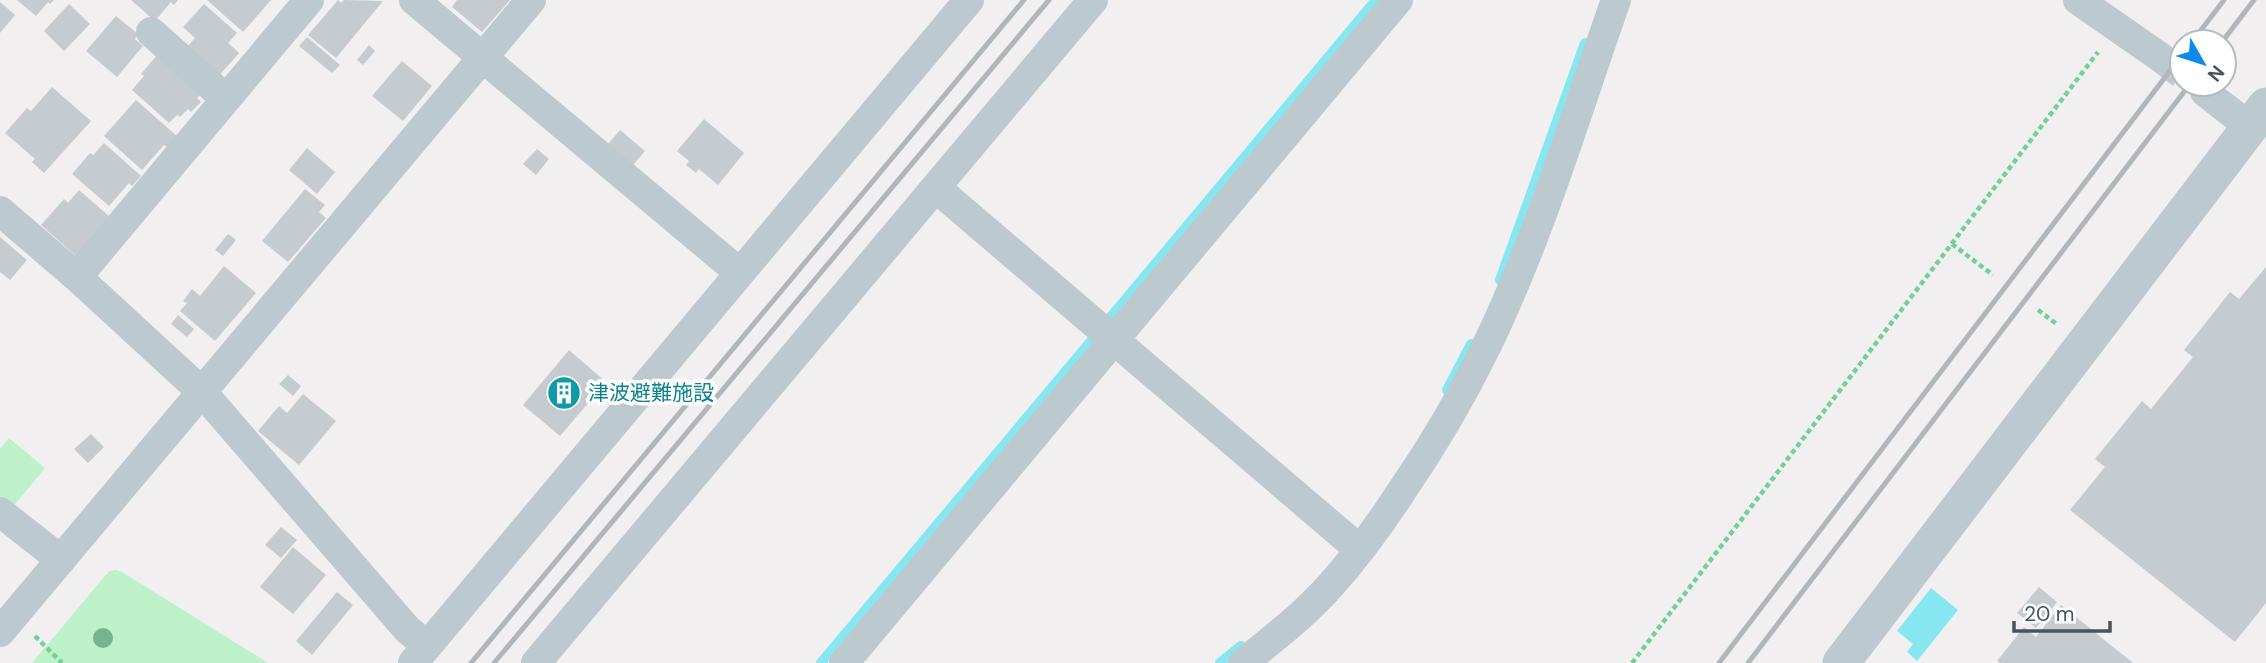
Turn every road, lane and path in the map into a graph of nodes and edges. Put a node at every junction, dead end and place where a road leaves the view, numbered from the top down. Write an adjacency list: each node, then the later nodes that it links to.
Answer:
1 (309, 0): 14 (street)
2 (414, 0): 12 (street)
3 (531, 0): 12 (street)
4 (969, 0): 19 (street)
5 (1093, 0): 16 (street)
6 (1398, 0): 22 (street)
7 (1616, 0): 25 (street)
8 (2078, 0): 9 (street)
9 (2116, 28): 11 (street); 18 (path)
10 (151, 32): 14 (street)
11 (2160, 57)
12 (482, 58): 19 (street); 23 (street)
13 (2216, 98): 15 (street)
14 (226, 99): 21 (street)
15 (2261, 123): 33 (street)
16 (936, 188): 22 (street); 29 (street)
17 (0, 211): 21 (street)
18 (1952, 244): 20 (path); 32 (path)
19 (740, 273): 28 (street)
20 (1993, 275)
21 (77, 277): 23 (street)
22 (1114, 340): 25 (street); 30 (street)
23 (202, 392): 26 (street); 28 (street)
24 (0, 512): 26 (street)
25 (1360, 550): 31 (street)
26 (61, 560): 27 (street)
27 (0, 632)
28 (420, 655)
29 (536, 663)
30 (844, 663)
31 (1243, 663)
32 (1632, 663)
33 (1841, 663)

